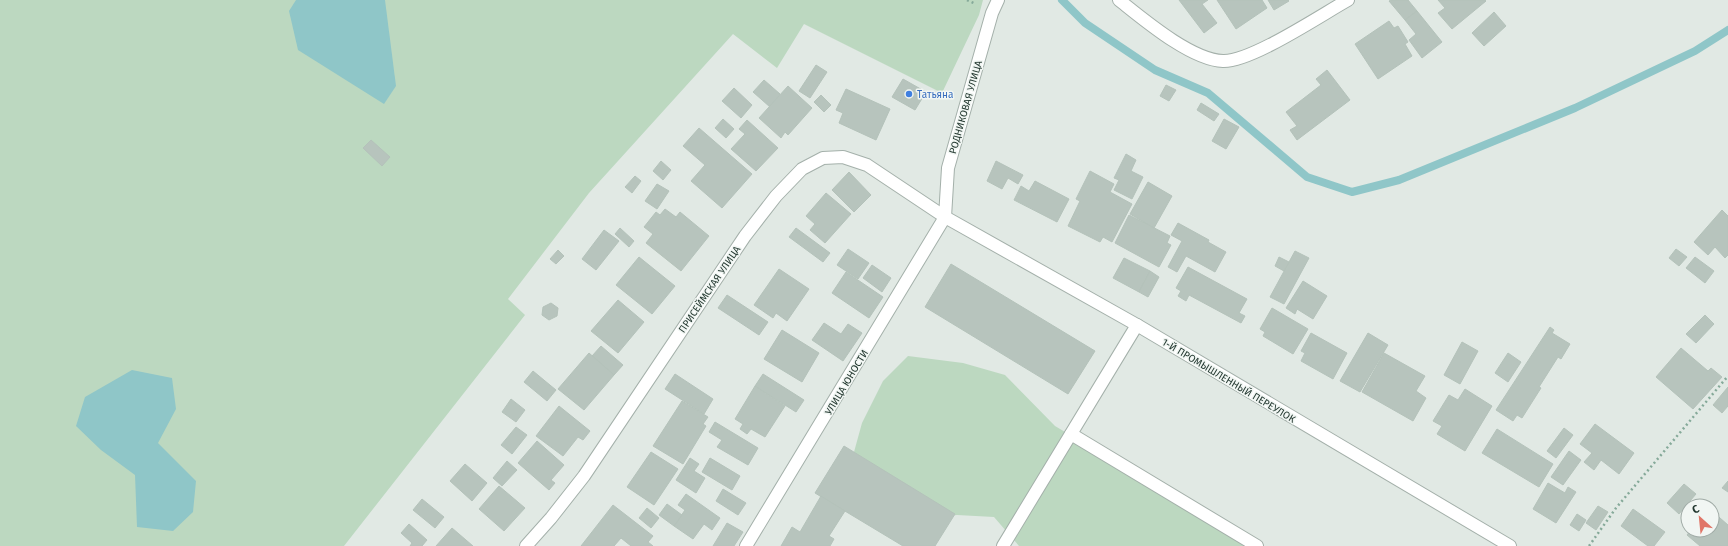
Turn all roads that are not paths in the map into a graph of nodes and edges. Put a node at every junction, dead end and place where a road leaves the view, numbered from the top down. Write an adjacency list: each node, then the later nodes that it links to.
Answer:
1 (998, 0): 4 (street, РОДНИКОВАЯ УЛИЦА)
2 (1119, 0): 3 (street)
3 (1348, 0)
4 (946, 217): 5 (street, 1-Й ПРОМЫШЛЕННЫЙ ПЕРЕУЛОК); 7 (street, ПРИСЕЙМСКАЯ УЛИЦА); 8 (street, УЛИЦА ЮНОСТИ)
5 (1137, 325): 6 (street); 11 (street, 1-Й ПРОМЫШЛЕННЫЙ ПЕРЕУЛОК)
6 (1070, 434): 9 (street); 10 (street)
7 (526, 546)
8 (746, 546)
9 (1003, 546)
10 (1257, 546)
11 (1510, 546)

